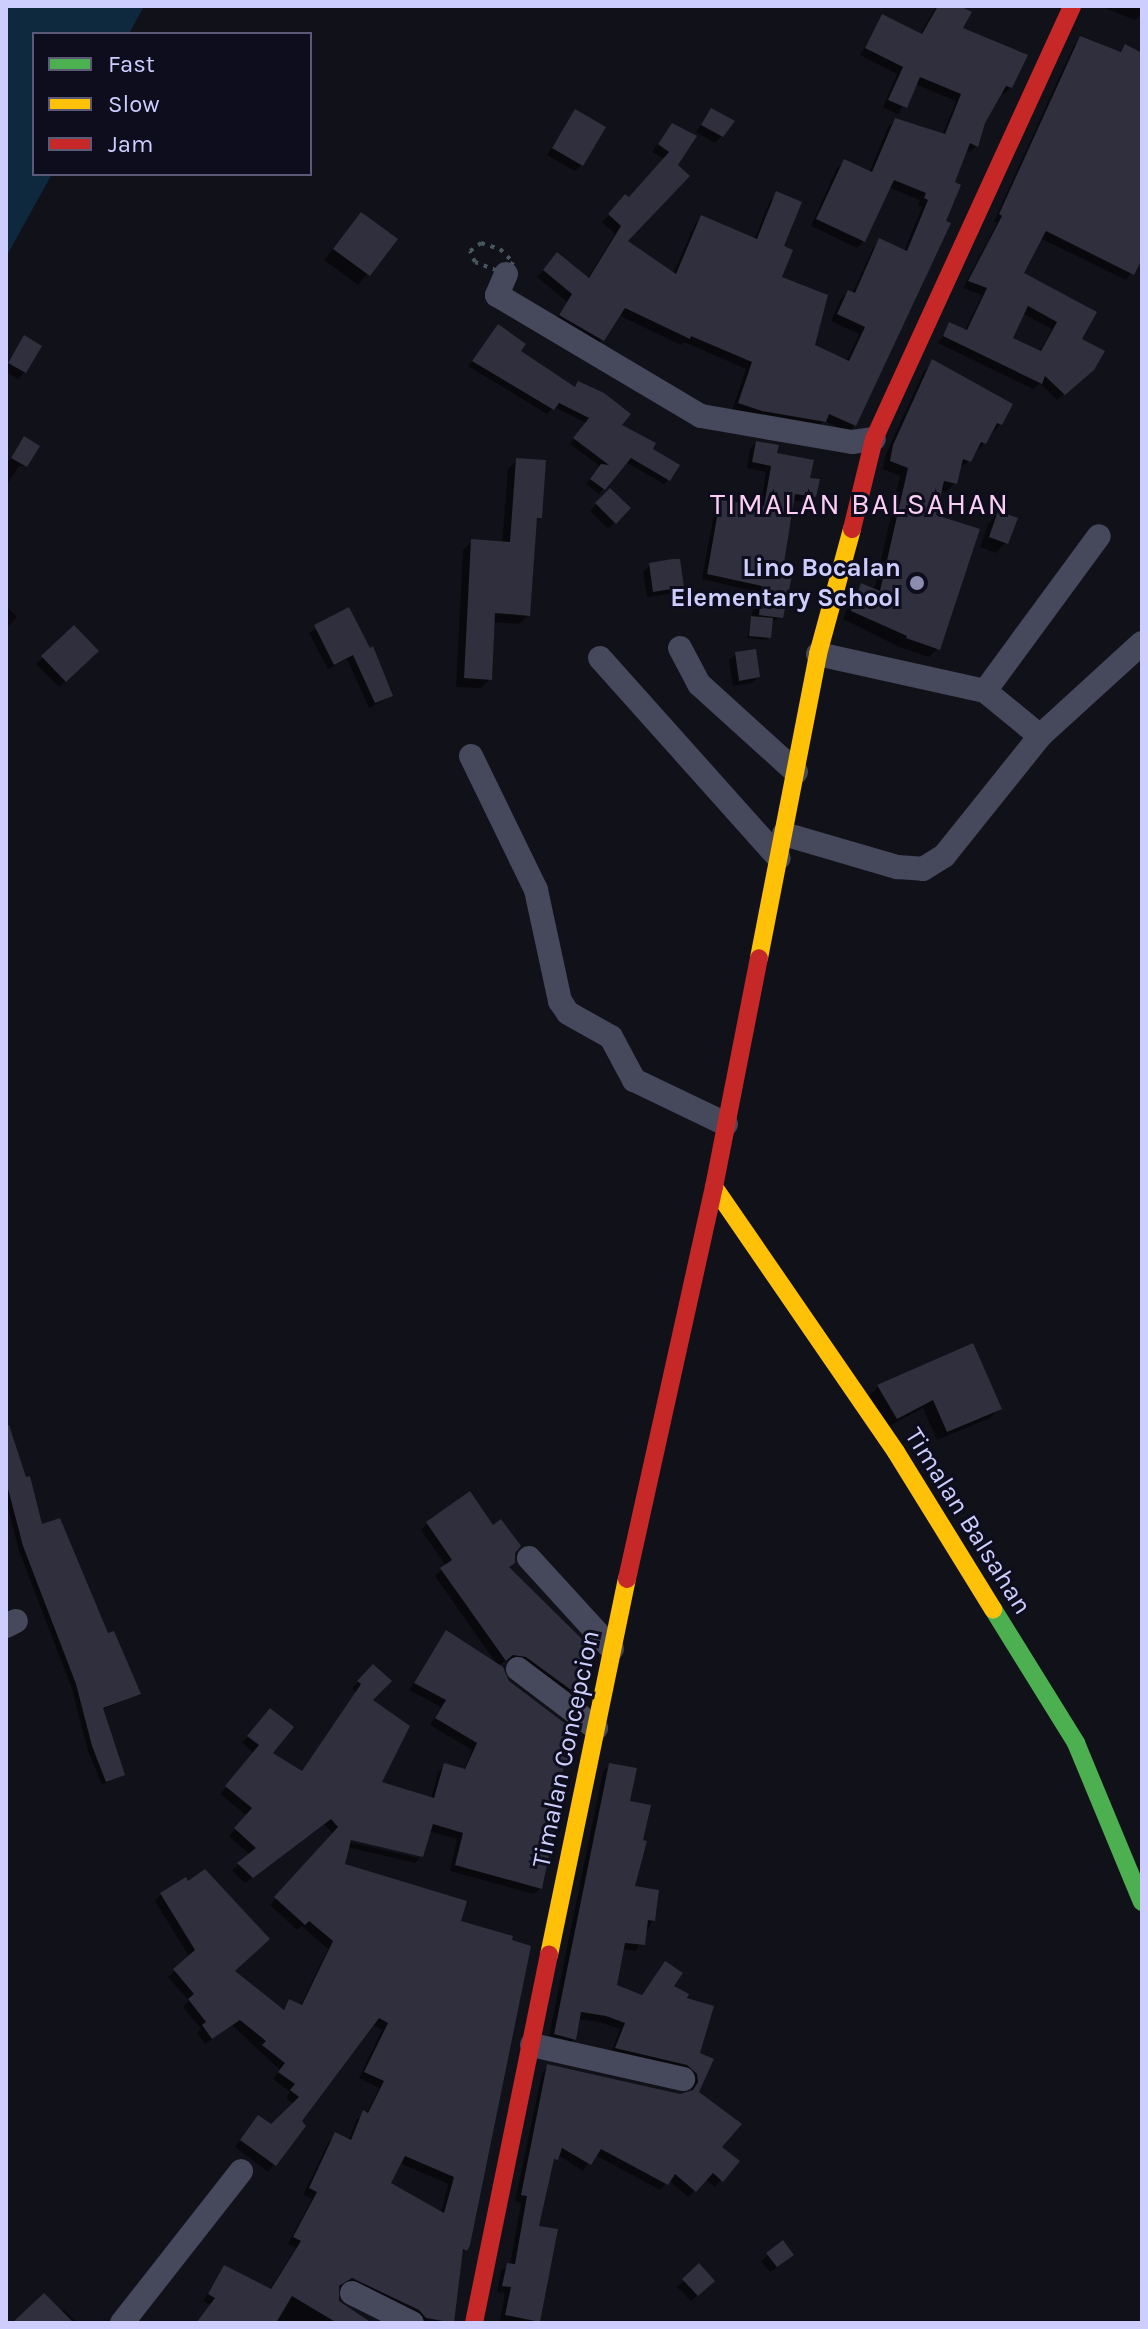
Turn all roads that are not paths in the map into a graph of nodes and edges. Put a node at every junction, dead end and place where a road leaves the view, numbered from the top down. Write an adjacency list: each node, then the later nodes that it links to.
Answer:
1 (1064, 8): 3 (street, Timalan Concepcion)
2 (506, 274): 3 (street)
3 (874, 439): 7 (street, Timalan Concepcion)
4 (1099, 536): 9 (street)
5 (1142, 643): 10 (street)
6 (680, 648): 12 (street)
7 (818, 654): 9 (street); 12 (street, Timalan Concepcion)
8 (600, 658): 14 (street)
9 (985, 691): 10 (street)
10 (1040, 736): 13 (street)
11 (471, 756): 15 (street)
12 (796, 772): 13 (street, Timalan Concepcion)
13 (784, 834): 14 (street, Timalan Concepcion)
14 (779, 858): 15 (street, Timalan Concepcion)
15 (726, 1124): 16 (street, Timalan Concepcion)
16 (714, 1187): 18 (street, Timalan Concepcion); 21 (street, Timalan Balsahan)
17 (529, 1558): 18 (street)
18 (612, 1649): 20 (street, Timalan Concepcion)
19 (518, 1669): 20 (street)
20 (596, 1728): 22 (street, Timalan Concepcion)
21 (1142, 1902)
22 (532, 2045): 23 (street); 28 (street, Timalan Concepcion)
23 (683, 2079)
24 (241, 2171): 26 (street)
25 (352, 2293): 27 (street)
26 (122, 2323)
27 (412, 2323)
28 (474, 2323)

